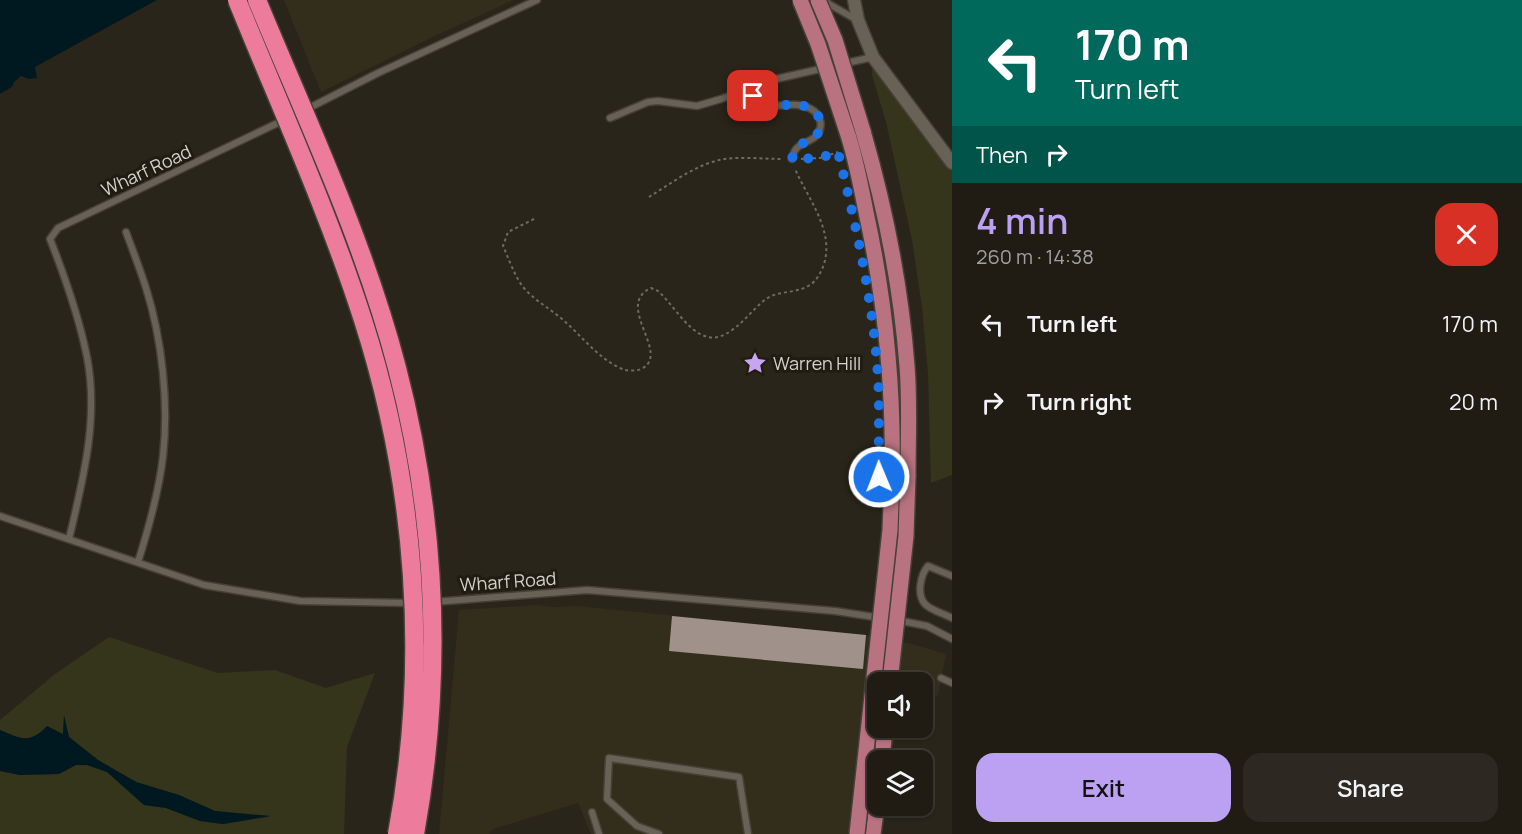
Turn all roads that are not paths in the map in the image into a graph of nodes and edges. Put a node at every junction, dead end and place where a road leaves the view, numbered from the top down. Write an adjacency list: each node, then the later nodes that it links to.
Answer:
1 (237, 0): 27 (highway, bridge)
2 (257, 0): 28 (highway, bridge)
3 (537, 0): 17 (lane, Wharf Road)
4 (801, 0): 12 (main road, bridge)
5 (818, 0): 12 (main road, bridge)
6 (825, 0): 8 (lane)
7 (854, 0): 8 (street)
8 (858, 21): 9 (street)
9 (873, 57): 10 (lane); 14 (street)
10 (752, 88): 11 (lane); 13 (lane)
11 (610, 118)
12 (856, 133): 22 (main road, bridge); 32 (main road, bridge)
13 (792, 159)
14 (952, 163)
15 (126, 232): 18 (lane)
16 (0, 516): 17 (lane, Wharf Road)
17 (69, 539): 18 (lane, Wharf Road)
18 (138, 562): 21 (lane, Wharf Road)
19 (952, 576): 20 (lane)
20 (952, 618)
21 (952, 639)
22 (891, 672)
23 (941, 678): 24 (lane)
24 (952, 683)
25 (592, 812): 29 (lane)
26 (875, 816): 33 (main road)
27 (397, 834)
28 (415, 834)
29 (599, 834)
30 (658, 834): 31 (lane)
31 (748, 834)
32 (857, 834)
33 (873, 834)

